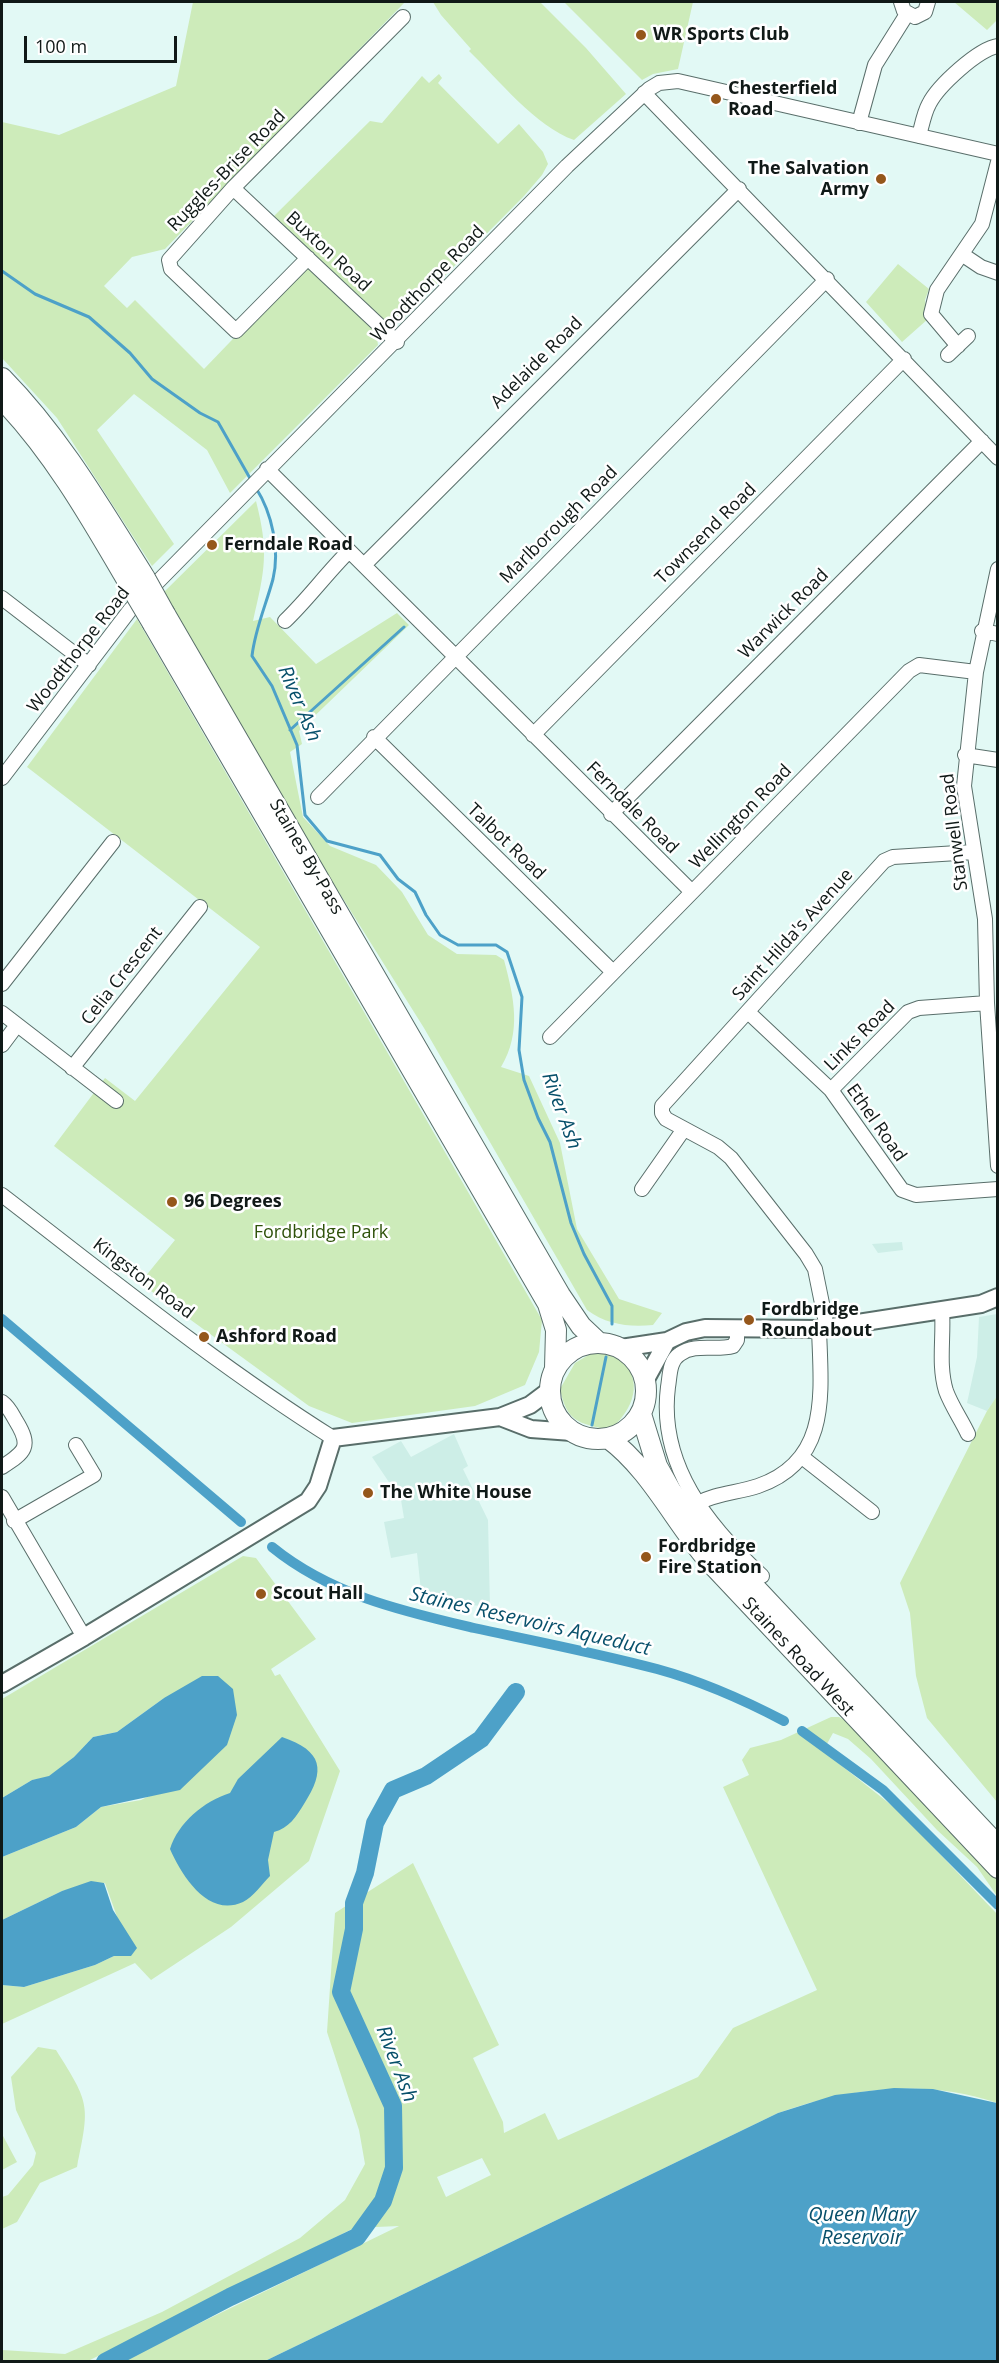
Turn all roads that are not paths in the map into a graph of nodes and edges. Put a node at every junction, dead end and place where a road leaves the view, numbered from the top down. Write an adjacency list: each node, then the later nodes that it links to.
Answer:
1 (928, 2): 2 (street)
2 (904, 8): 6 (street)
3 (403, 17): 10 (street, Ruggles-Brise Road)
4 (998, 46): 7 (street)
5 (644, 93): 6 (street, Woodthorpe Road); 11 (street); 17 (street, Woodthorpe Road)
6 (858, 123): 7 (street, Woodthorpe Road)
7 (920, 136): 8 (street, Woodthorpe Road)
8 (998, 154)
9 (998, 162): 12 (street)
10 (233, 188): 13 (street, Buxton Road); 13 (street, Ruggles-Brise Road)
11 (739, 189): 15 (street); 25 (street, Adelaide Road)
12 (963, 255): 14 (street); 16 (street)
13 (308, 258): 17 (street, Buxton Road)
14 (998, 273)
15 (827, 279): 18 (street); 33 (street, Marlborough Road)
16 (968, 336)
17 (397, 342): 23 (street, Woodthorpe Road)
18 (904, 359): 21 (street); 36 (street, Townsend Road)
19 (2, 378): 27 (highway, Staines By-Pass)
20 (2, 399): 27 (highway, Staines By-Pass)
21 (982, 441): 22 (street); 42 (street, Warwick Road)
22 (998, 458)
23 (258, 478): 24 (street, Ferndale Road); 34 (street, Woodthorpe Road)
24 (349, 551): 25 (street, Ferndale Road); 30 (street)
25 (364, 566): 33 (street, Ferndale Road)
26 (998, 570): 31 (street, Stanwell Road)
27 (138, 583): 29 (highway, Staines By-Pass, bridge)
28 (2, 598): 34 (street)
29 (159, 619): 69 (highway, Staines By-Pass); 71 (highway, Staines By-Pass)
30 (285, 621)
31 (982, 632): 32 (street); 35 (street, Stanwell Road)
32 (998, 634)
33 (455, 657): 36 (street, Ferndale Road); 37 (street, Marlborough Road)
34 (88, 665): 40 (street, Woodthorpe Road)
35 (976, 672): 38 (street, Stanwell Road); 45 (street, Wellington Road)
36 (533, 735): 42 (street, Ferndale Road)
37 (374, 737): 41 (street, Marlborough Road); 48 (street, Talbot Road)
38 (965, 755): 39 (street); 44 (street, Stanwell Road)
39 (998, 760)
40 (2, 778)
41 (318, 797)
42 (611, 814): 45 (street, Ferndale Road)
43 (113, 842): 49 (street)
44 (974, 852): 47 (street, Stanwell Road); 51 (street, Saint Hilda's Avenue)
45 (692, 892): 48 (street, Wellington Road)
46 (200, 907): 56 (street, Celia Crescent)
47 (991, 918): 50 (street, Stanwell Road)
48 (613, 972): 54 (street, Wellington Road)
49 (2, 984)
50 (987, 1003): 57 (street, Links Road); 60 (street, Stanwell Road)
51 (748, 1012): 57 (street, Ethel Road); 59 (street, Saint Hilda's Avenue)
52 (2, 1014): 53 (street)
53 (17, 1025): 55 (street); 56 (street)
54 (550, 1037)
55 (2, 1046)
56 (72, 1068): 58 (street)
57 (831, 1090): 62 (street, Ethel Road)
58 (116, 1101)
59 (684, 1129): 61 (street); 66 (street)
60 (997, 1163)
61 (642, 1189)
62 (998, 1189)
63 (2, 1195): 79 (street, Kingston Road)
64 (998, 1297): 65 (main road)
65 (942, 1310): 66 (main road); 77 (street)
66 (823, 1328): 67 (main road); 82 (street)
67 (737, 1329): 68 (main road); 87 (street)
68 (667, 1341): 70 (main road); 72 (main road)
69 (600, 1343): 70 (highway); 71 (highway)
70 (621, 1348): 72 (highway)
71 (555, 1368): 73 (highway)
72 (645, 1380): 75 (highway)
73 (550, 1390): 76 (main road); 78 (highway)
74 (2, 1402): 83 (street)
75 (641, 1414): 80 (highway); 93 (highway, Staines Road West)
76 (500, 1418): 78 (main road); 79 (main road)
77 (968, 1427)
78 (572, 1432): 80 (highway)
79 (333, 1438): 91 (main road)
80 (608, 1438): 94 (highway, Staines Road West)
81 (76, 1445): 84 (street)
82 (802, 1457): 87 (street); 88 (street)
83 (2, 1467)
84 (94, 1476): 85 (street); 89 (street)
85 (101, 1488)
86 (2, 1497): 89 (street)
87 (696, 1504): 90 (street)
88 (872, 1512)
89 (14, 1521): 91 (street)
90 (762, 1576)
91 (84, 1637): 92 (main road)
92 (2, 1684)
93 (998, 1846)
94 (998, 1868)

